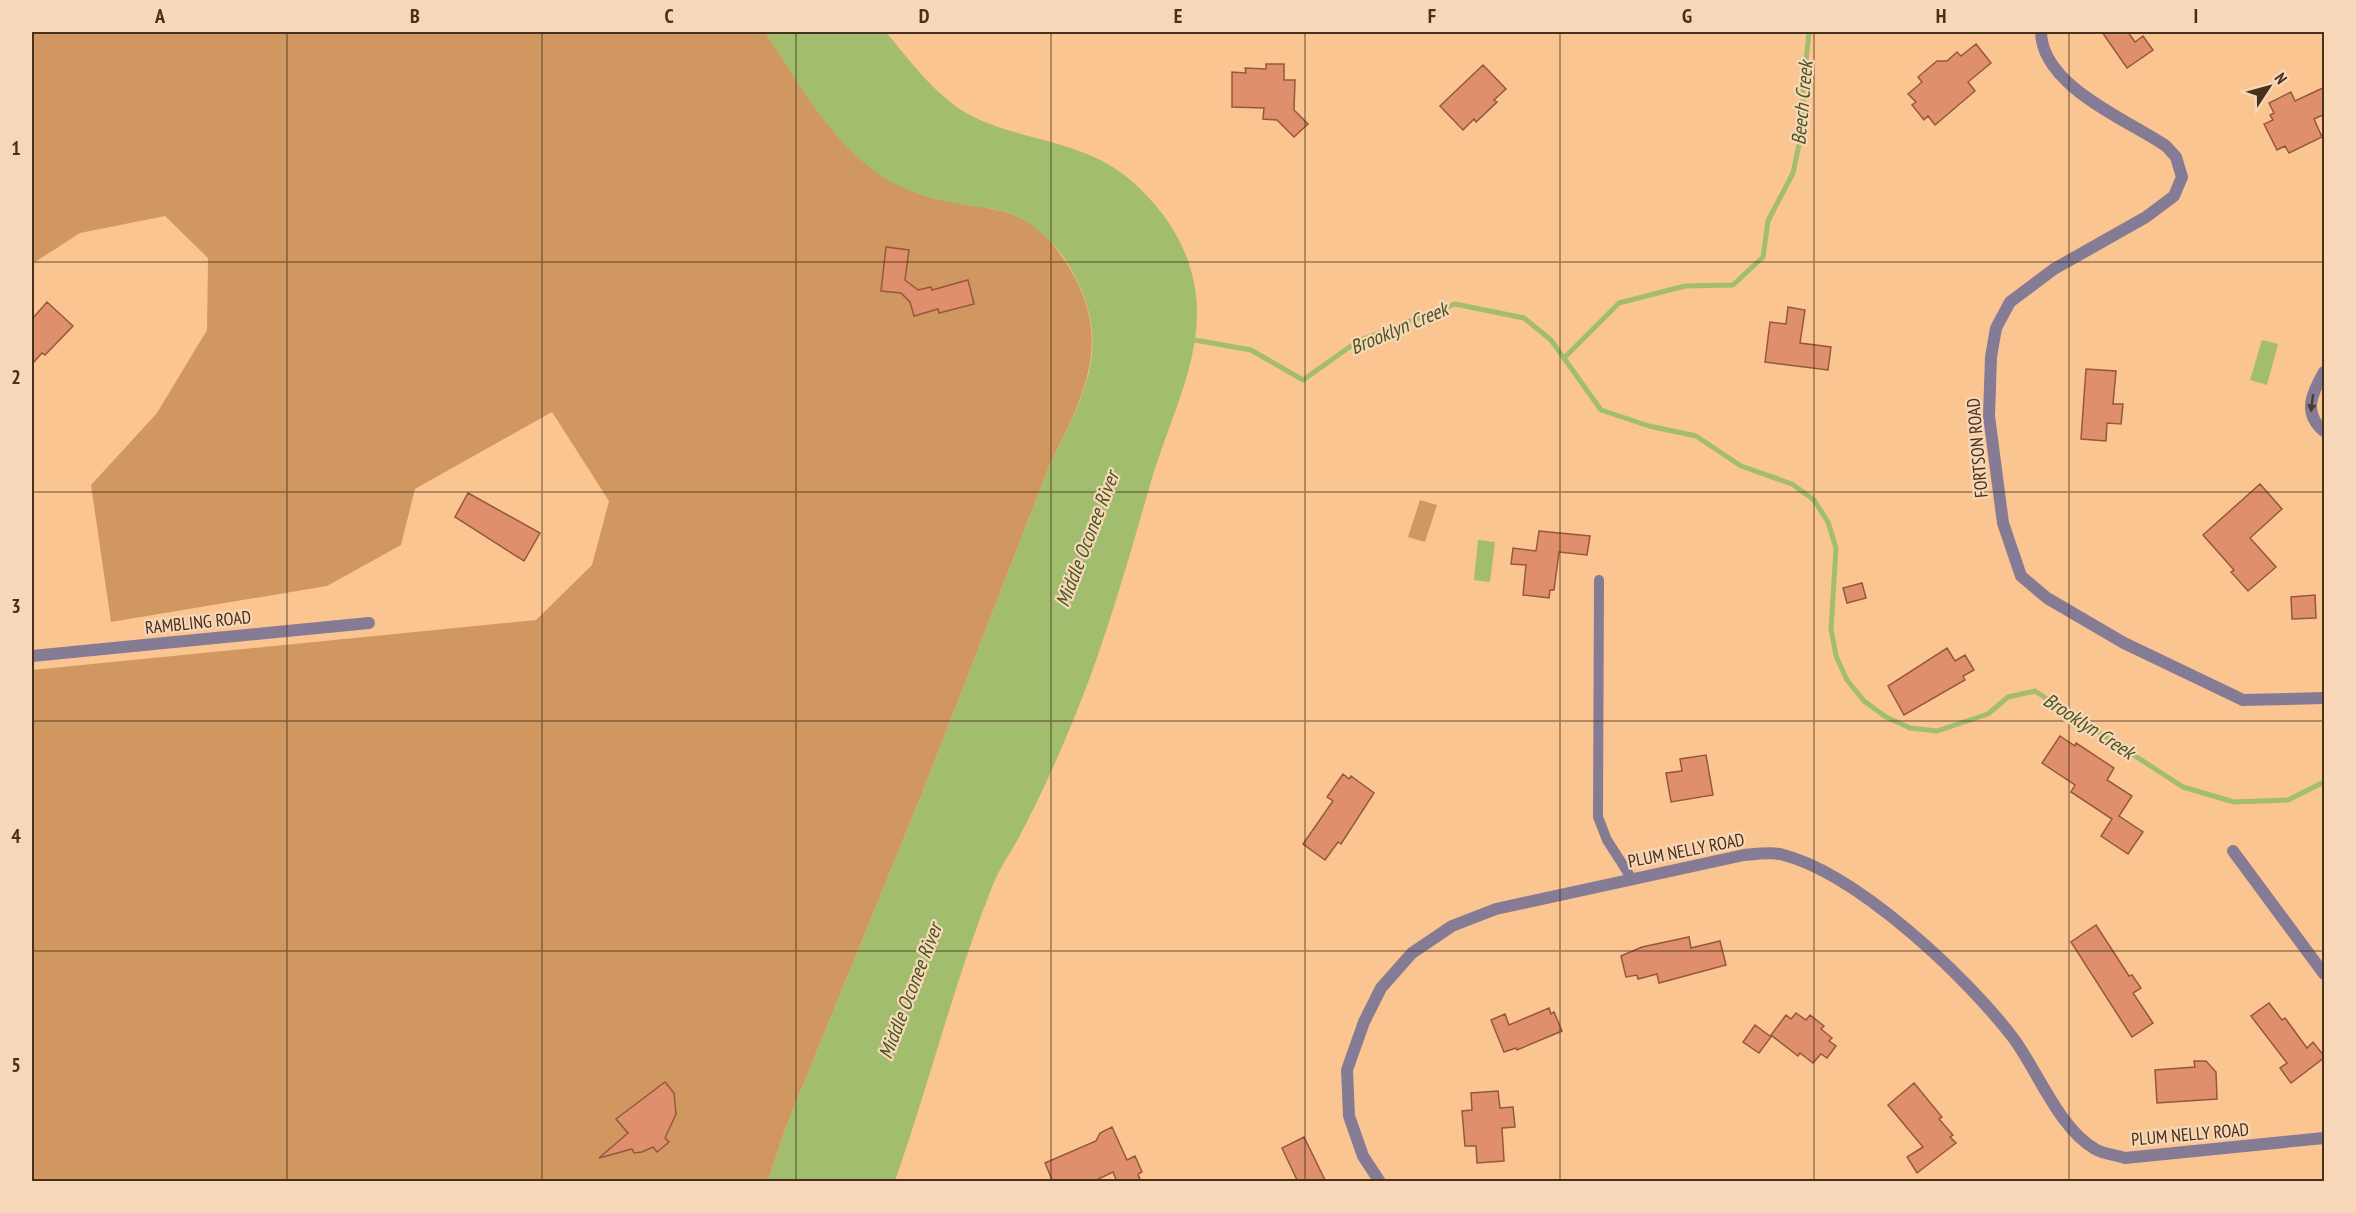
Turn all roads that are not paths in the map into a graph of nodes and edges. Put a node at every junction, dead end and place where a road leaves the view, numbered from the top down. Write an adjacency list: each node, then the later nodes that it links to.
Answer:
1 (2041, 32): 7 (street, FORTSON ROAD)
2 (2325, 372): 3 (street, one-way to 3)
3 (2325, 431)
4 (1599, 580): 9 (lane)
5 (369, 623): 6 (street, RAMBLING ROAD)
6 (32, 656)
7 (2325, 698)
8 (2233, 851): 10 (street)
9 (1632, 879): 11 (street, PLUM NELLY ROAD); 12 (street, PLUM NELLY ROAD)
10 (2325, 974)
11 (2325, 1138)
12 (1380, 1182)

